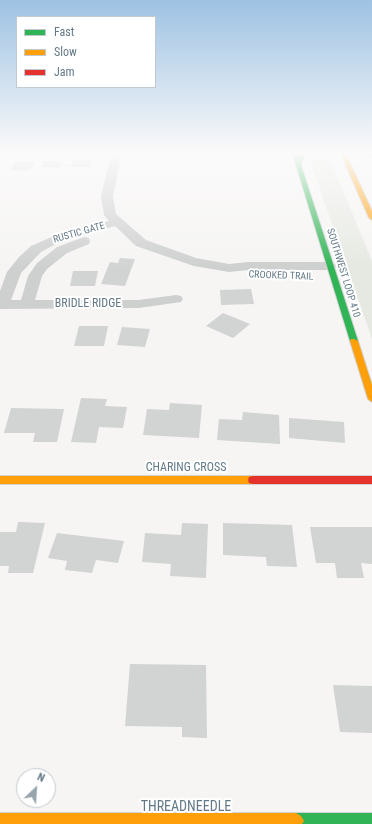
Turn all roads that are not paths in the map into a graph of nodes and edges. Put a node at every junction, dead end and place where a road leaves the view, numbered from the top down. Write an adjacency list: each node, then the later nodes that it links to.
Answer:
1 (108, 190): 5 (street, CROOKED TRAIL)
2 (306, 190): 6 (main road, SOUTHWEST LOOP 410)
3 (359, 190): 4 (main road)
4 (372, 218)
5 (123, 226): 6 (street, CROOKED TRAIL); 8 (street, RUSTIC GATE); 9 (street, RUSTIC GATE)
6 (331, 272): 10 (main road, SOUTHWEST LOOP 410)
7 (176, 299): 8 (street, BRIDLE RIDGE)
8 (28, 304): 9 (street, BRIDLE RIDGE)
9 (1, 305)
10 (372, 399)
11 (0, 480): 12 (main road, CHARING CROSS)
12 (372, 480)
13 (0, 821): 14 (main road, THREADNEEDLE)
14 (372, 821)

